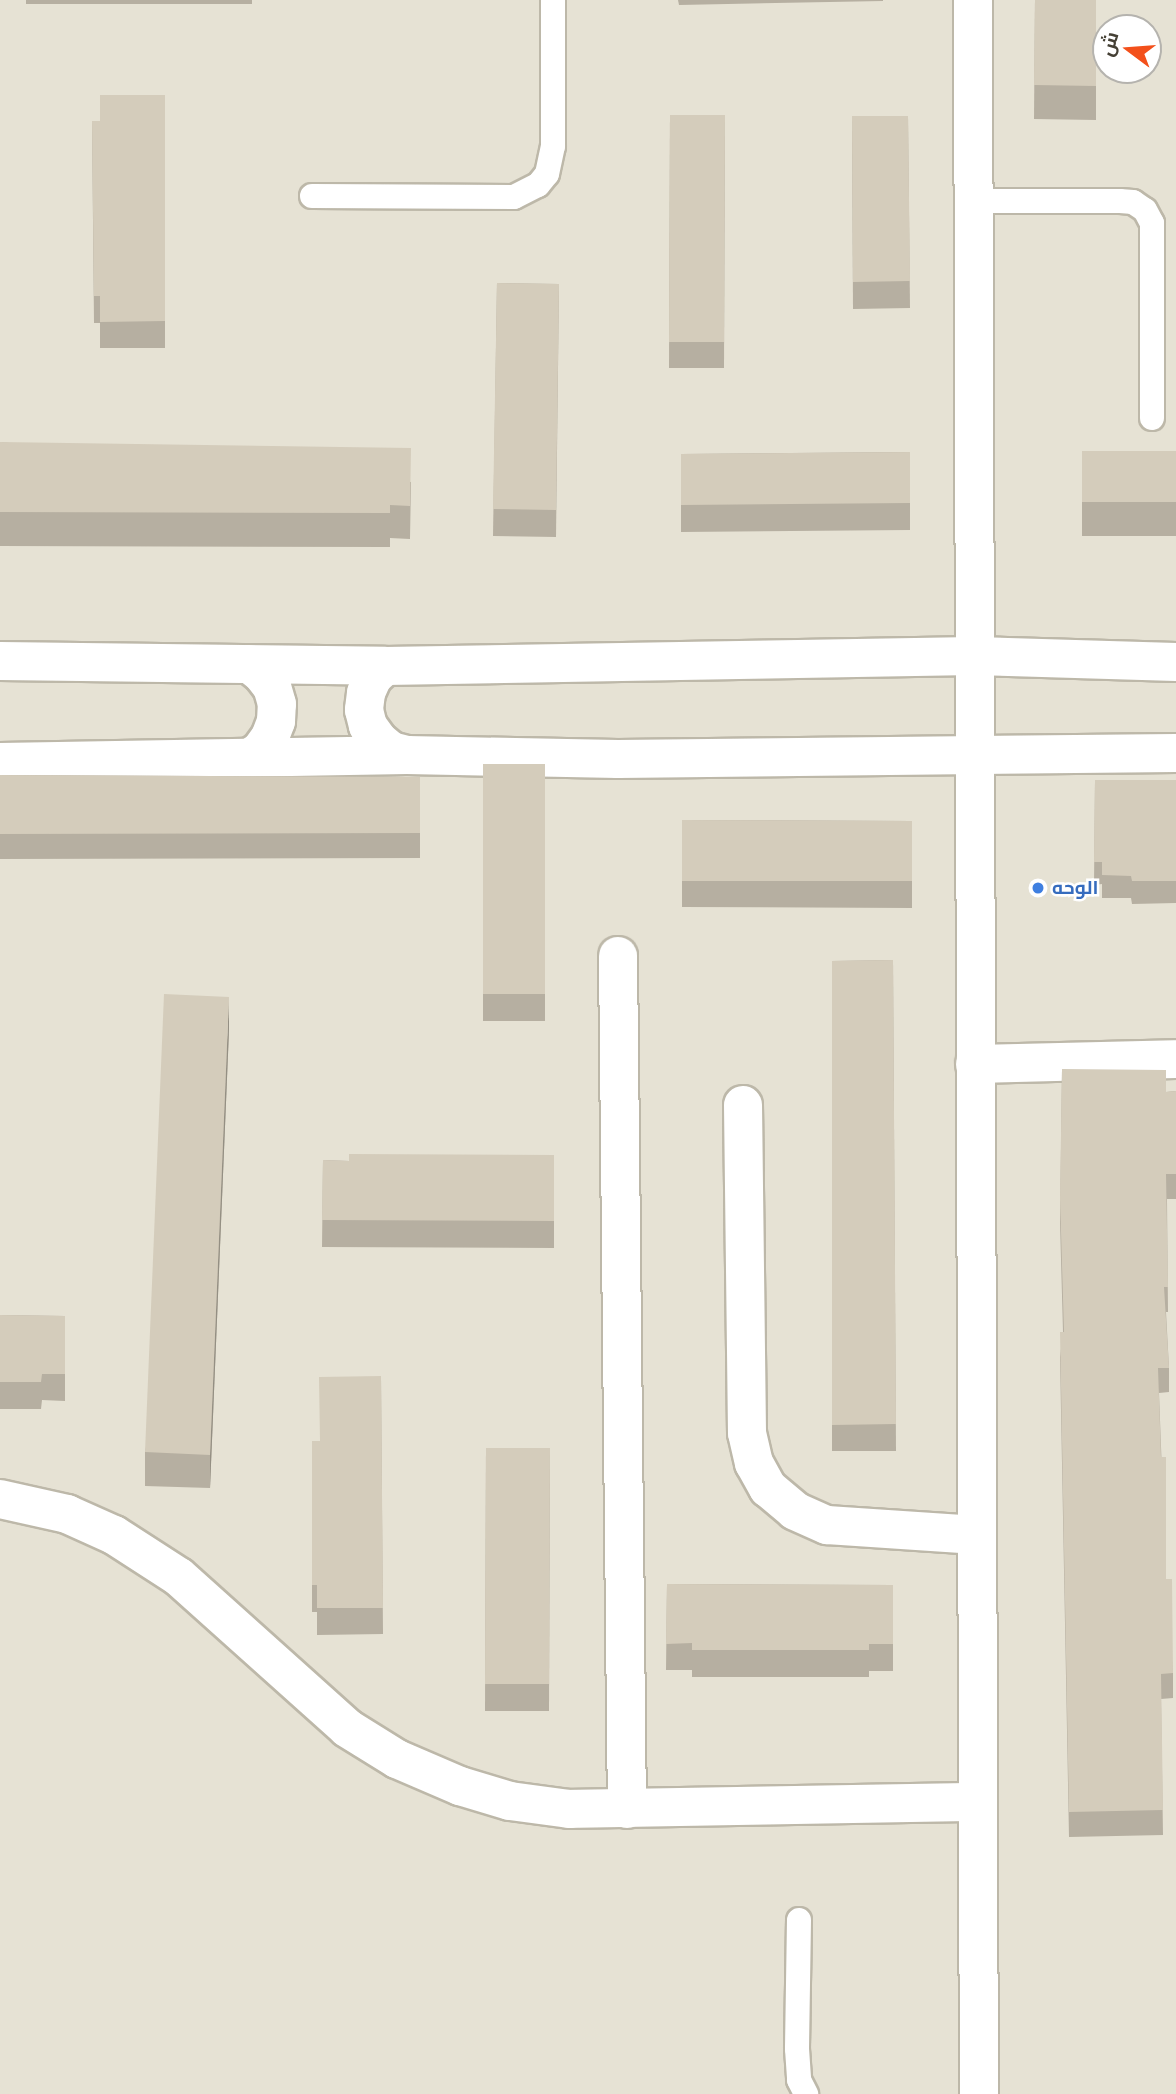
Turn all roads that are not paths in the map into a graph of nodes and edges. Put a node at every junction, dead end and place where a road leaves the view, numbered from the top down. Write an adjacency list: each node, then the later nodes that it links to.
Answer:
1 (553, 0): 3 (lane)
2 (973, 0): 4 (street)
3 (312, 196)
4 (973, 201): 5 (lane); 6 (street)
5 (1152, 418)
6 (974, 656): 8 (street); 10 (street); 11 (street)
7 (0, 661): 9 (street)
8 (1176, 662)
9 (248, 664): 10 (street); 14 (street)
10 (385, 666): 13 (street)
11 (974, 752): 12 (street); 13 (street); 18 (street)
12 (1176, 753)
13 (407, 755): 14 (street)
14 (246, 760): 15 (street)
15 (0, 762)
16 (618, 956): 23 (street)
17 (1176, 1059): 18 (street)
18 (975, 1064): 21 (street)
19 (743, 1105): 21 (street)
20 (0, 1499): 23 (street)
21 (977, 1535): 22 (street)
22 (978, 1802): 23 (street); 26 (street)
23 (626, 1809)
24 (799, 1920): 25 (lane)
25 (806, 2094)
26 (979, 2094)

